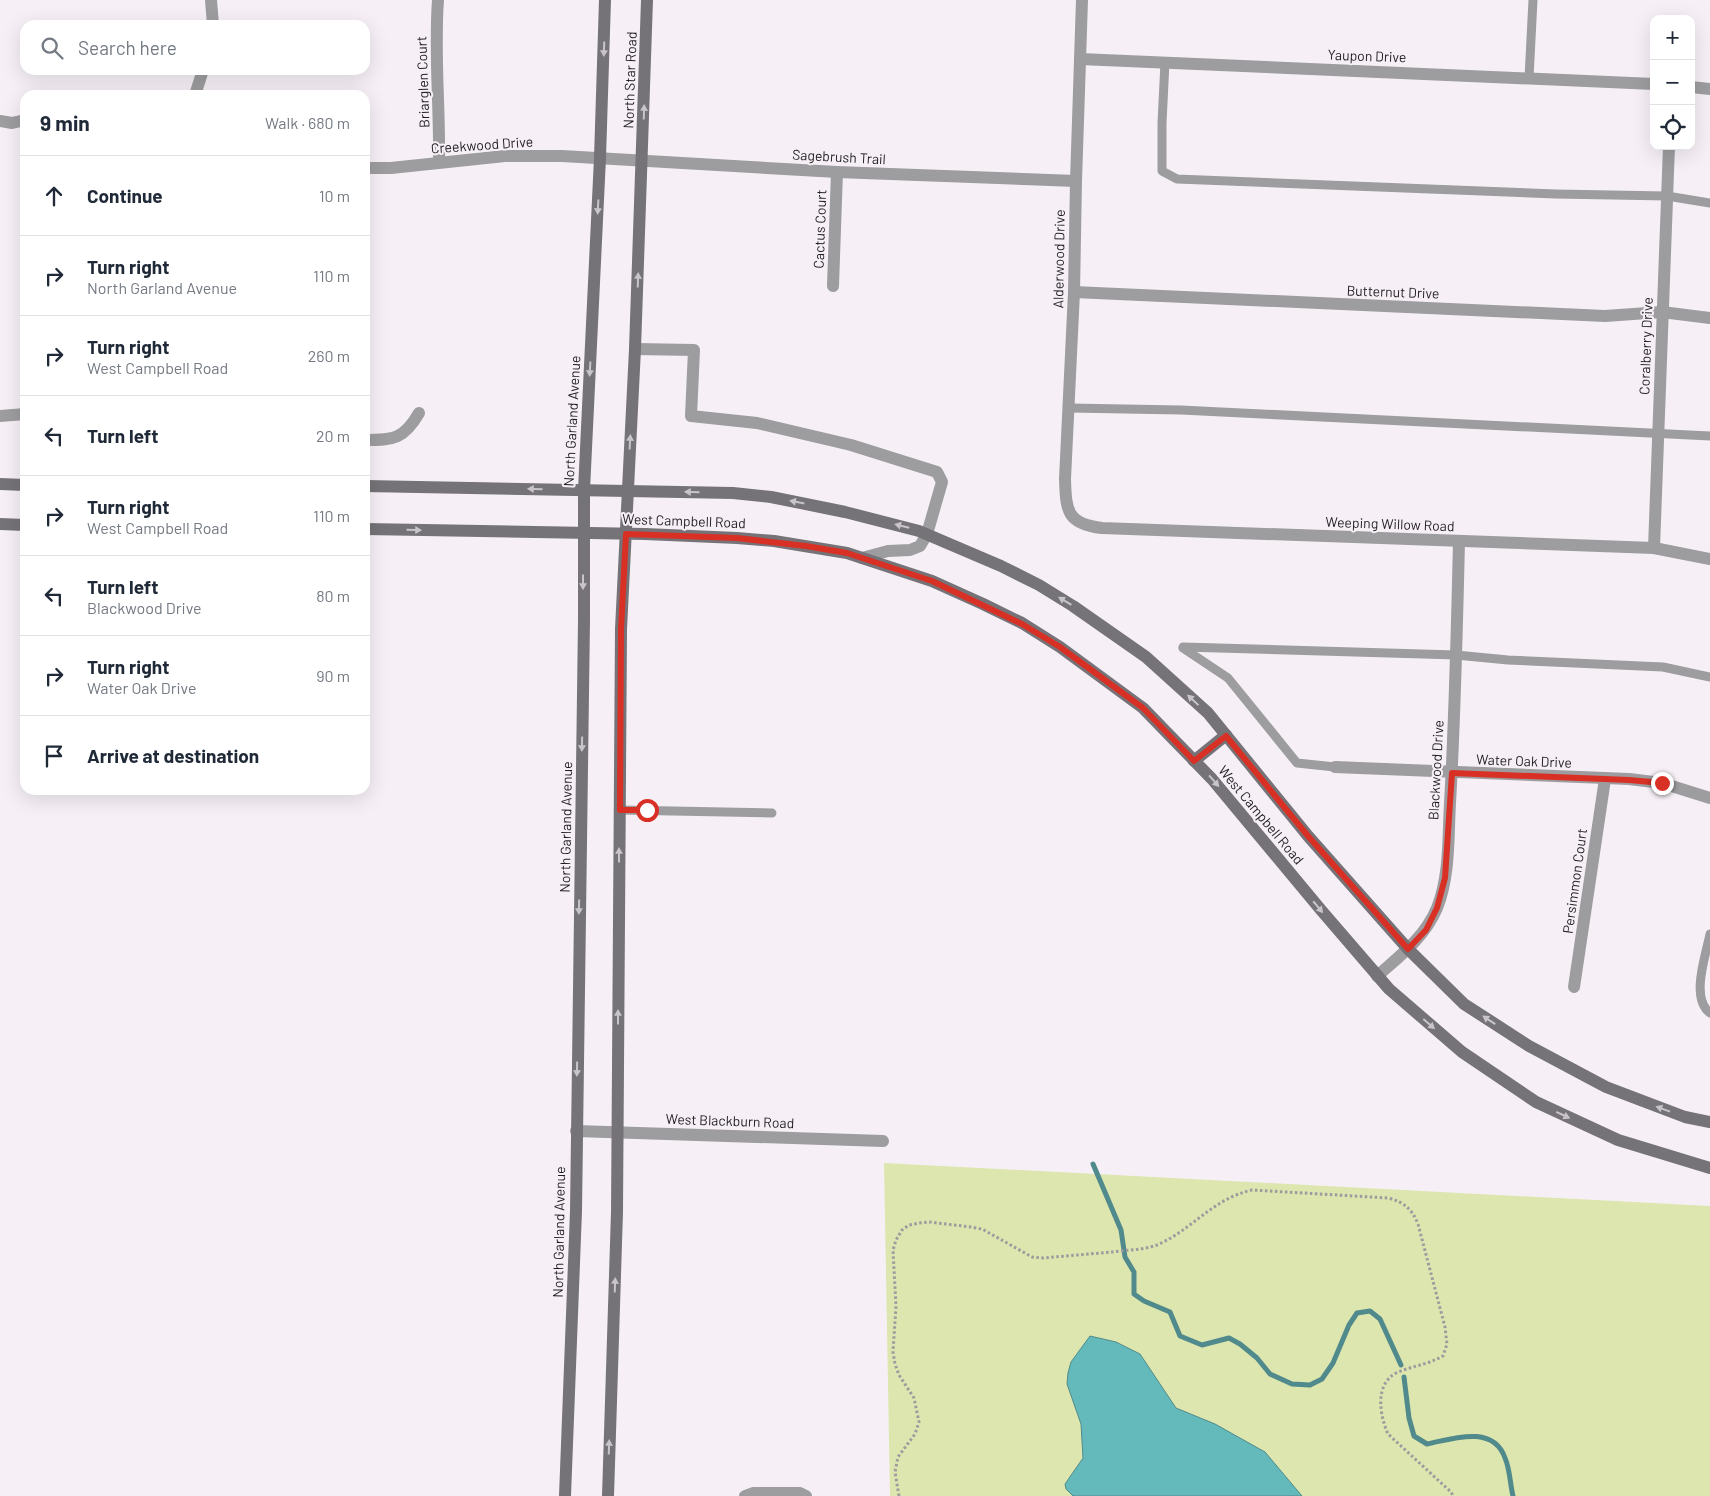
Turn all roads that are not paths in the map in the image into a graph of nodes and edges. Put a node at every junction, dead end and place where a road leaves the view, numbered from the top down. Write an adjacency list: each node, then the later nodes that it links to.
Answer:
1 (211, 0): 7 (street)
2 (438, 0): 21 (street, Briarglen Court)
3 (605, 0): 19 (main road, North Star Road, one-way to 19)
4 (647, 0): 20 (main road, North Star Road, one-way to 4)
5 (1082, 0): 8 (street, Alderwood Drive)
6 (1534, 0): 11 (lane)
7 (213, 20)
8 (1080, 59): 9 (street, Yaupon Drive); 24 (street, Alderwood Drive)
9 (1165, 62): 11 (street, Yaupon Drive); 25 (lane)
10 (201, 75): 15 (street)
11 (1529, 78): 12 (street, Yaupon Drive)
12 (1650, 84)
13 (1695, 87): 14 (street)
14 (1710, 89)
15 (197, 90)
16 (0, 121): 17 (street)
17 (20, 121)
18 (1669, 150): 25 (street, Coralberry Drive)
19 (600, 158): 20 (street, Sagebrush Trail); 21 (street, Creekwood Drive); 42 (main road, North Garland Avenue, one-way to 42)
20 (642, 161): 23 (street, Sagebrush Trail); 31 (main road, one-way to 20)
21 (439, 162): 22 (street, Creekwood Drive)
22 (370, 168)
23 (837, 172): 24 (street, Sagebrush Trail); 27 (street, Cactus Court)
24 (1076, 181): 28 (street, Alderwood Drive)
25 (1667, 196): 26 (lane); 29 (street, Coralberry Drive)
26 (1710, 203)
27 (833, 286)
28 (1074, 292): 29 (street, Butternut Drive); 32 (street, Alderwood Drive)
29 (1662, 312): 30 (street, Butternut Drive); 36 (street, Coralberry Drive)
30 (1710, 318)
31 (635, 349): 43 (main road, one-way to 31); 50 (street)
32 (1069, 408): 36 (lane); 44 (street, Alderwood Drive)
33 (420, 413): 38 (street)
34 (20, 414): 35 (street)
35 (0, 416)
36 (1658, 432): 37 (lane); 52 (street, Coralberry Drive)
37 (1710, 436)
38 (370, 440)
39 (0, 484): 40 (main road)
40 (20, 485)
41 (370, 486): 42 (main road, West Campbell Road, one-way to 41)
42 (584, 490): 43 (main road, West Campbell Road); 48 (main road, North Garland Avenue)
43 (627, 491): 49 (main road); 50 (main road, West Campbell Road, one-way to 43)
44 (1072, 517): 51 (street, Weeping Willow Road)
45 (0, 524): 46 (main road)
46 (20, 525)
47 (370, 529): 48 (main road, West Campbell Road, one-way to 48)
48 (583, 533): 49 (main road, West Campbell Road); 71 (main road, North Garland Avenue, one-way to 71)
49 (626, 534): 53 (main road, West Campbell Road); 63 (main road)
50 (927, 534): 53 (street); 57 (main road, West Campbell Road, one-way to 50)
51 (1458, 542): 52 (street, Weeping Willow Road); 55 (street, Blackwood Drive)
52 (1654, 548): 54 (street, Weeping Willow Road)
53 (862, 558): 58 (main road, West Campbell Road)
54 (1710, 558)
55 (1456, 655): 56 (lane); 59 (lane); 60 (street, Blackwood Drive)
56 (1710, 677)
57 (1226, 736): 58 (main road); 66 (main road, West Campbell Road)
58 (1194, 761): 67 (main road, West Campbell Road, one-way to 67)
59 (1335, 767): 60 (street, Water Oak Drive)
60 (1452, 773): 61 (street, Water Oak Drive); 66 (street, Blackwood Drive)
61 (1606, 779): 62 (street, Water Oak Drive); 68 (street, Persimmon Court)
62 (1710, 798)
63 (620, 810): 64 (lane); 72 (main road, one-way to 63)
64 (772, 812)
65 (1710, 934): 69 (lane)
66 (1408, 949): 67 (street, Blackwood Drive); 70 (main road, West Campbell Road, one-way to 66)
67 (1377, 976): 74 (main road, West Campbell Road, one-way to 74)
68 (1574, 987)
69 (1710, 1013)
70 (1710, 1122)
71 (576, 1131): 72 (street, West Blackburn Road); 75 (main road, North Garland Avenue)
72 (618, 1132): 73 (street, West Blackburn Road); 76 (main road, one-way to 72)
73 (883, 1141)
74 (1710, 1168)
75 (565, 1496)
76 (608, 1496)
77 (745, 1496): 78 (street)
78 (806, 1496)

